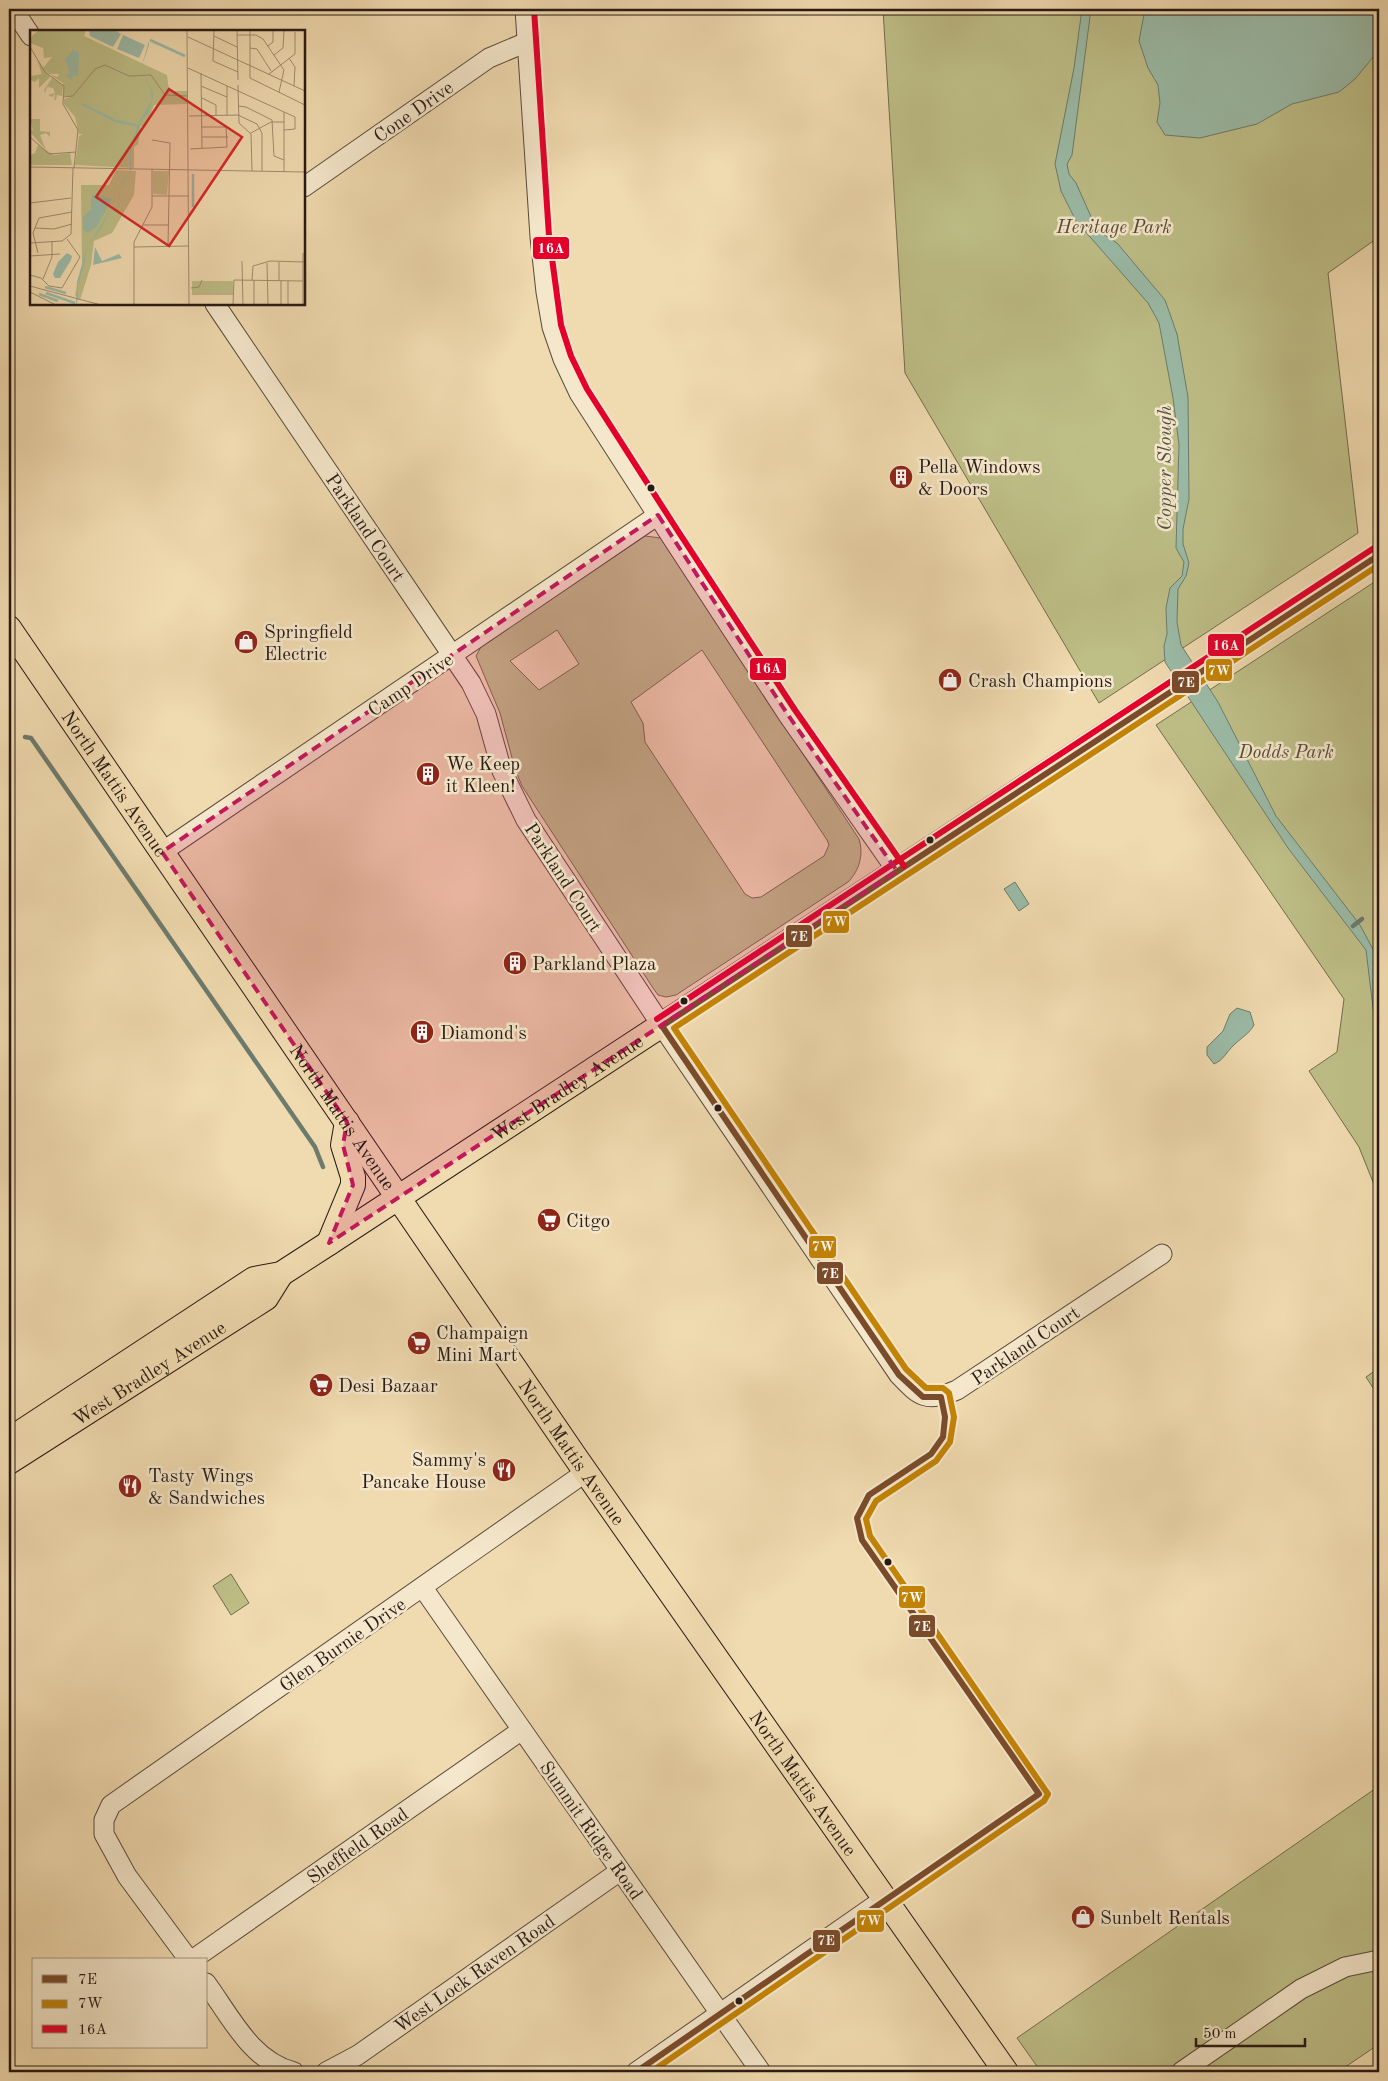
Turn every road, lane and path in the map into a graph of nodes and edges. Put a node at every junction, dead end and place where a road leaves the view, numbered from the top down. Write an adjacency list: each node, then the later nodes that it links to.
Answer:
1 (12, 9): 3 (street)
2 (525, 9): 4 (street)
3 (30, 35)
4 (527, 42): 5 (street, Cone Drive); 7 (street)
5 (305, 186)
6 (216, 305): 10 (street, Parkland Court)
7 (658, 515): 10 (street, Camp Drive); 12 (street)
8 (1379, 555): 12 (main road, West Bradley Avenue)
9 (9, 628): 11 (main road, North Mattis Avenue)
10 (452, 655): 11 (street, Camp Drive); 13 (street, Parkland Court)
11 (162, 852): 14 (main road, North Mattis Avenue)
12 (897, 871): 13 (main road, West Bradley Avenue)
13 (662, 1026): 15 (main road, West Bradley Avenue); 17 (street, Parkland Court)
14 (347, 1122): 15 (main road, North Mattis Avenue); 16 (main road)
15 (398, 1198): 16 (main road, West Bradley Avenue); 21 (main road, North Mattis Avenue)
16 (329, 1243): 18 (main road, West Bradley Avenue)
17 (1162, 1254)
18 (281, 1274): 19 (main road, West Bradley Avenue); 20 (main road, West Bradley Avenue)
19 (9, 1440)
20 (9, 1462)
21 (586, 1472): 22 (street, Glen Burnie Drive); 25 (main road, North Mattis Avenue)
22 (423, 1588): 23 (street, Summit Ridge Road); 26 (street, Glen Burnie Drive)
23 (522, 1730): 24 (street, Summit Ridge Road); 27 (street, Sheffield Road)
24 (620, 1871): 30 (street, Summit Ridge Road); 32 (street, West Lock Raven Road)
25 (884, 1899): 30 (street); 35 (main road, North Mattis Avenue)
26 (189, 1958)
27 (194, 1958)
28 (1379, 1960): 36 (street)
29 (208, 1986): 31 (street)
30 (721, 2014): 33 (street); 34 (street, Summit Ridge Road)
31 (294, 2072)
32 (326, 2072)
33 (636, 2072)
34 (761, 2072)
35 (1006, 2072)
36 (1181, 2072)

